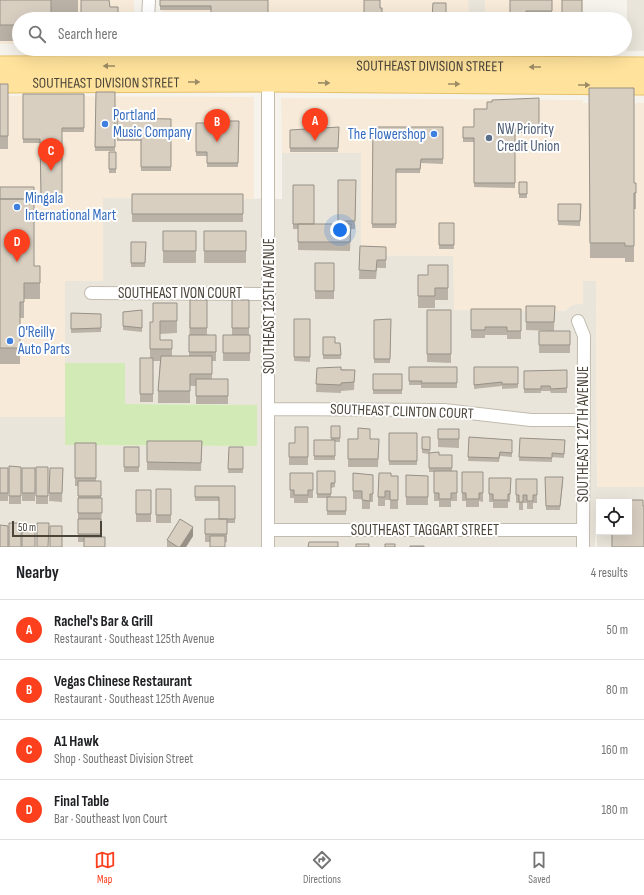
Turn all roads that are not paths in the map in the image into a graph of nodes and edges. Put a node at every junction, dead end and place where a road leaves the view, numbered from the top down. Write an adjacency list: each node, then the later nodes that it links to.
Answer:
1 (148, 0): 2 (street)
2 (148, 12)
3 (148, 57): 4 (main road, SOUTHEAST DIVISION STREET, one-way to 4); 6 (main road, SOUTHEAST DIVISION STREET); 7 (main road)
4 (0, 66)
5 (644, 68): 6 (main road, SOUTHEAST DIVISION STREET, one-way to 6)
6 (268, 73): 7 (main road, SOUTHEAST DIVISION STREET, one-way to 6); 9 (main road, SOUTHEAST DIVISION STREET, one-way to 9); 11 (street, SOUTHEAST 125TH AVENUE)
7 (127, 82): 8 (main road, SOUTHEAST DIVISION STREET)
8 (0, 83)
9 (644, 85)
10 (91, 293): 11 (street, SOUTHEAST IVON COURT)
11 (269, 294): 13 (street, SOUTHEAST 125TH AVENUE)
12 (578, 321): 14 (street, SOUTHEAST 127TH AVENUE)
13 (269, 409): 14 (street, SOUTHEAST CLINTON COURT); 15 (street, SOUTHEAST 125TH AVENUE)
14 (584, 420): 16 (street, SOUTHEAST 127TH AVENUE)
15 (268, 530): 16 (street, SOUTHEAST TAGGART STREET); 17 (street, SOUTHEAST 125TH AVENUE)
16 (582, 530): 18 (street, SOUTHEAST 127TH AVENUE)
17 (268, 547)
18 (582, 547)

